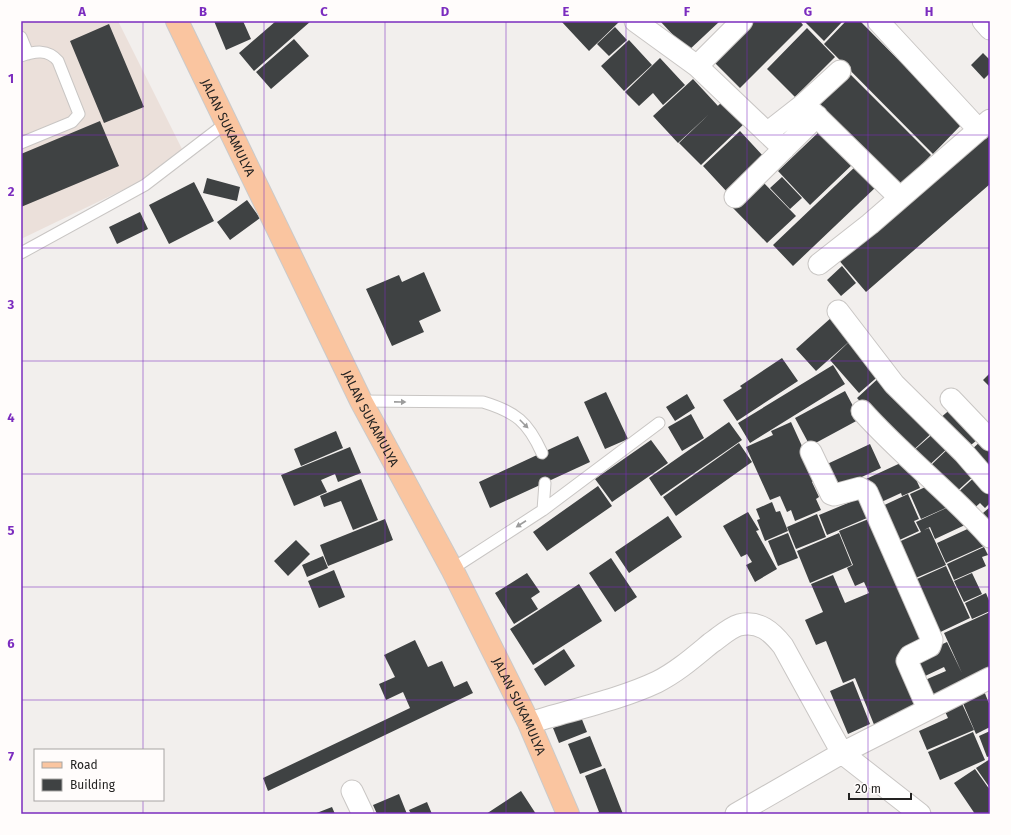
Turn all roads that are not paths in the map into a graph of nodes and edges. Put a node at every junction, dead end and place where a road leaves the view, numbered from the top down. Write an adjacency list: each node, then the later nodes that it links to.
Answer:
1 (177, 21): 12 (main road, JALAN SUKAMULYA)
2 (635, 21): 9 (street)
3 (742, 21): 9 (street)
4 (878, 21): 13 (street)
5 (983, 21): 6 (street)
6 (990, 29)
7 (21, 37): 8 (lane)
8 (24, 55): 15 (lane)
9 (697, 66): 14 (street)
10 (840, 71): 11 (street)
11 (810, 110): 14 (street); 16 (street); 18 (street)
12 (226, 123): 19 (lane); 23 (main road, JALAN SUKAMULYA)
13 (985, 125): 18 (street)
14 (767, 133): 16 (street)
15 (21, 143)
16 (784, 149): 17 (street)
17 (735, 197)
18 (900, 198): 20 (street)
19 (21, 253)
20 (819, 264)
21 (838, 311): 31 (street)
22 (951, 399): 25 (street)
23 (361, 401): 29 (lane, one-way to 29); 34 (main road, JALAN SUKAMULYA)
24 (862, 411): 33 (street)
25 (983, 418): 27 (street)
26 (659, 423): 32 (lane)
27 (990, 440)
28 (810, 452): 36 (street)
29 (542, 453)
30 (545, 483): 32 (lane)
31 (990, 483)
32 (543, 510): 34 (lane, one-way to 34)
33 (990, 537)
34 (452, 569): 37 (main road, JALAN SUKAMULYA)
35 (990, 678): 36 (street)
36 (928, 709): 38 (street)
37 (529, 723): 38 (street); 41 (main road, JALAN SUKAMULYA)
38 (842, 753): 42 (street); 43 (street)
39 (352, 791): 40 (street)
40 (363, 814)
41 (568, 814)
42 (736, 814)
43 (920, 814)

